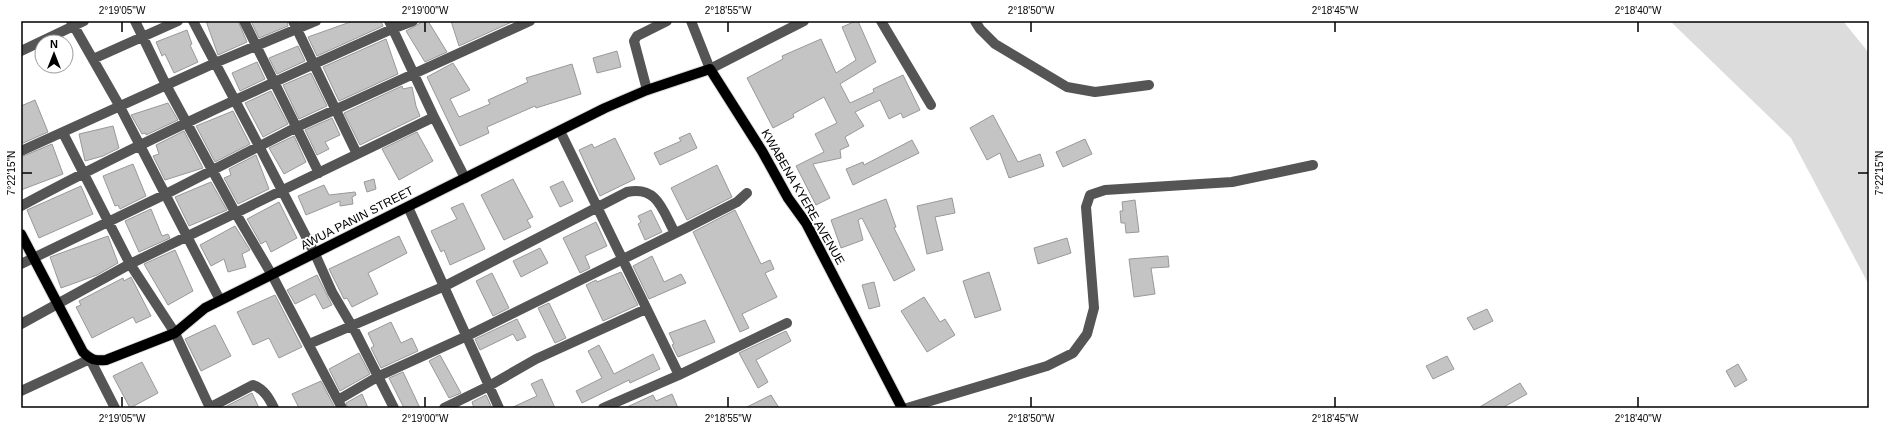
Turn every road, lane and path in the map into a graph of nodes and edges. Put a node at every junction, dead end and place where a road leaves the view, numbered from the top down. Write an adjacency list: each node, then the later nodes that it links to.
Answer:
1 (84, 21): 14 (street)
2 (135, 21): 17 (street)
3 (178, 21): 17 (street)
4 (193, 21): 21 (street)
5 (244, 21): 18 (street)
6 (316, 21): 15 (street)
7 (413, 21): 16 (street)
8 (530, 21): 24 (street)
9 (667, 21): 28 (street)
10 (691, 21): 23 (street, KWABENA KYERE AVENUE)
11 (804, 21): 23 (street)
12 (881, 21): 31 (street)
13 (975, 21): 27 (street)
14 (72, 23): 19 (street); 20 (street)
15 (295, 25): 18 (street); 22 (street)
16 (390, 25): 22 (street); 24 (street)
17 (143, 38): 20 (street); 26 (street)
18 (257, 46): 21 (street); 25 (street)
19 (21, 51)
20 (93, 59): 30 (street)
21 (215, 62): 26 (street); 29 (street)
22 (315, 63): 25 (street); 32 (street)
23 (710, 69): 28 (main road, AWUA PANIN STREET); 87 (main road, KWABENA KYERE AVENUE)
24 (414, 74): 32 (street); 33 (street)
25 (275, 81): 29 (street); 35 (street)
26 (166, 85): 30 (street); 34 (street)
27 (1149, 85)
28 (647, 90): 36 (main road, AWUA PANIN STREET)
29 (235, 100): 34 (street); 39 (street)
30 (119, 105): 37 (street); 38 (street)
31 (931, 105)
32 (337, 111): 35 (street); 41 (street)
33 (434, 117): 41 (street); 46 (street)
34 (188, 122): 38 (street); 43 (street)
35 (297, 128): 39 (street); 44 (street)
36 (560, 131): 46 (main road, AWUA PANIN STREET); 52 (street)
37 (63, 133): 40 (street); 45 (street)
38 (140, 145): 45 (street); 49 (street)
39 (259, 146): 43 (street); 47 (street)
40 (21, 151)
41 (357, 154): 44 (street)
42 (1313, 165): 88 (street)
43 (212, 170): 49 (street); 53 (street)
44 (319, 172): 47 (street)
45 (83, 173): 50 (street); 54 (street)
46 (465, 178): 51 (main road, AWUA PANIN STREET)
47 (282, 191): 53 (street); 58 (street)
48 (747, 193): 55 (street)
49 (166, 194): 54 (street); 57 (street)
50 (21, 206)
51 (408, 207): 58 (main road, AWUA PANIN STREET); 64 (street)
52 (598, 208): 55 (street); 60 (street); 64 (street)
53 (235, 212): 57 (street); 63 (street)
54 (110, 222): 59 (street); 62 (street)
55 (675, 233): 60 (street)
56 (21, 234): 59 (main road)
57 (188, 237): 62 (street); 65 (street)
58 (315, 254): 63 (main road, AWUA PANIN STREET); 70 (street)
59 (35, 257): 61 (street); 66 (main road)
60 (623, 258): 67 (street); 72 (street)
61 (21, 264)
62 (130, 264): 66 (street); 71 (street)
63 (272, 275): 65 (main road, AWUA PANIN STREET); 73 (street)
64 (445, 286): 70 (street); 72 (street)
65 (220, 300): 71 (main road, AWUA PANIN STREET)
66 (58, 304): 69 (street); 74 (main road)
67 (646, 309): 75 (street); 77 (street)
68 (787, 323): 75 (street)
69 (21, 324)
70 (351, 325): 73 (street); 76 (street)
71 (175, 333): 74 (main road, AWUA PANIN STREET); 81 (street)
72 (466, 336): 76 (street); 77 (street)
73 (309, 344): 79 (street)
74 (90, 359): 78 (street, AWUA PANIN STREET); 80 (street)
75 (679, 375): 86 (street)
76 (379, 376): 79 (street); 83 (street)
77 (489, 386): 84 (street); 85 (street)
78 (21, 391)
79 (340, 404)
80 (115, 408)
81 (210, 408): 82 (street)
82 (274, 408)
83 (394, 408)
84 (444, 408)
85 (499, 408)
86 (603, 408)
87 (902, 408)
88 (907, 408)

